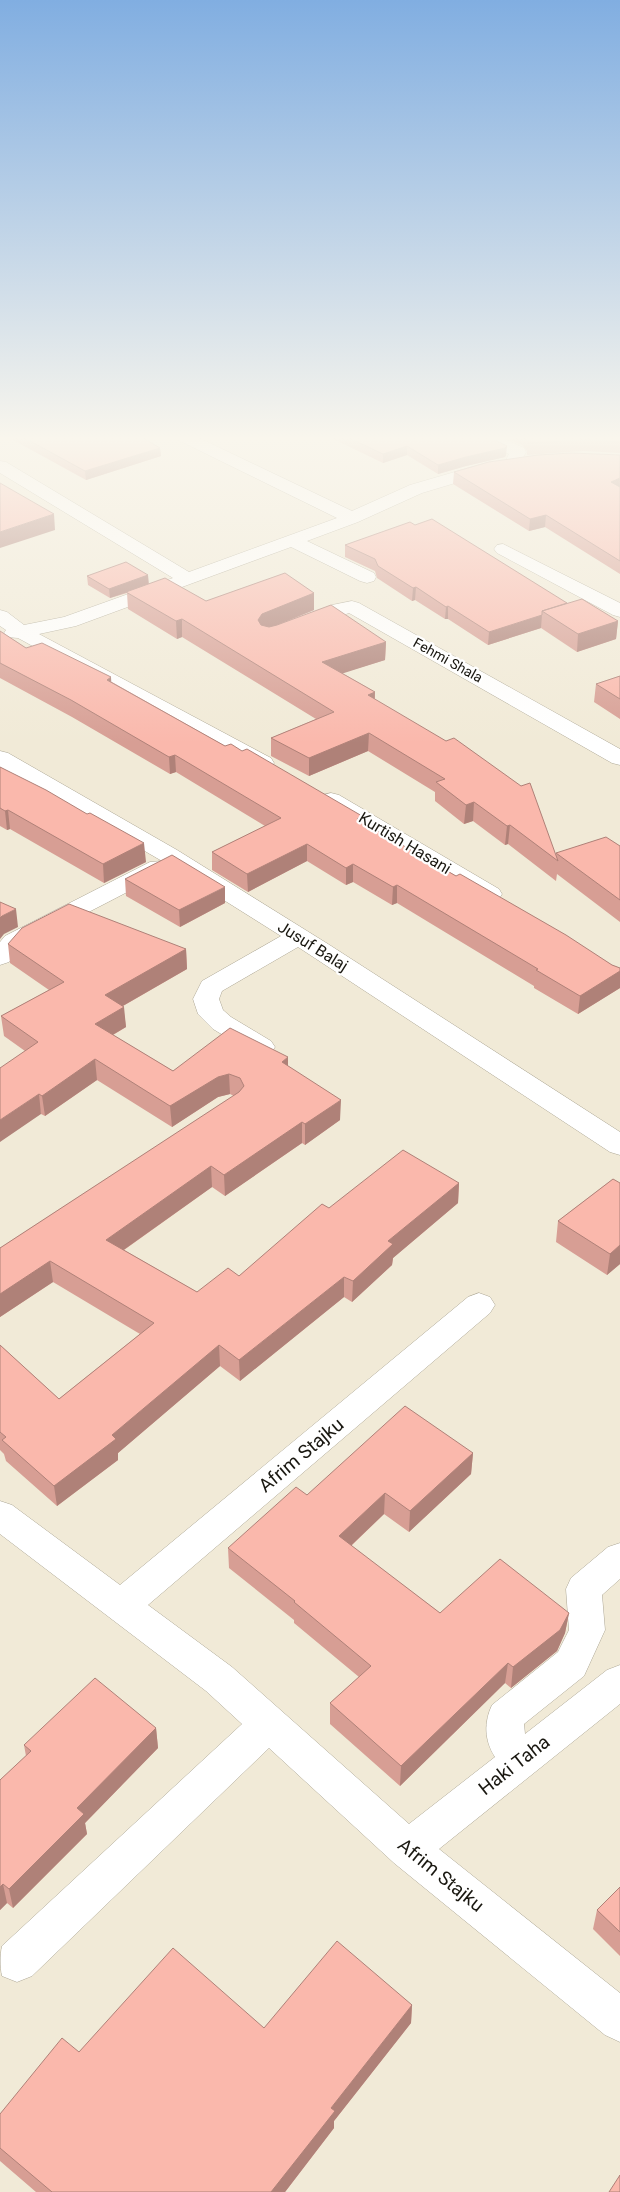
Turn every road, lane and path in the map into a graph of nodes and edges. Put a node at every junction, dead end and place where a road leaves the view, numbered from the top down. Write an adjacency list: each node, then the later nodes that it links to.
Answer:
1 (120, 538): 6 (street)
2 (299, 538): 3 (street)
3 (292, 541): 5 (street); 6 (street)
4 (503, 549): 7 (street)
5 (367, 578)
6 (189, 580): 10 (street)
7 (620, 611)
8 (0, 616): 10 (street)
9 (284, 632): 12 (street, Fehmi Shala)
10 (10, 634): 13 (street)
11 (0, 758): 15 (street, Jusuf Balaj)
12 (620, 758)
13 (285, 775)
14 (311, 789): 16 (street, Kurtish Hasani)
15 (175, 859): 17 (street, Jusuf Balaj); 18 (street)
16 (506, 903)
17 (298, 936): 19 (street); 20 (street, Jusuf Balaj)
18 (0, 957)
19 (285, 1060)
20 (620, 1145)
21 (479, 1305): 24 (street, Afrim Stajku)
22 (0, 1514): 24 (street, Afrim Stajku)
23 (620, 1558): 27 (street)
24 (122, 1605): 26 (street, Afrim Stajku)
25 (620, 1682): 27 (street, Haki Taha)
26 (269, 1723): 28 (street, Afrim Stajku); 29 (street)
27 (518, 1762): 28 (street, Haki Taha)
28 (408, 1849): 30 (street, Afrim Stajku)
29 (17, 1961)
30 (620, 2020)

